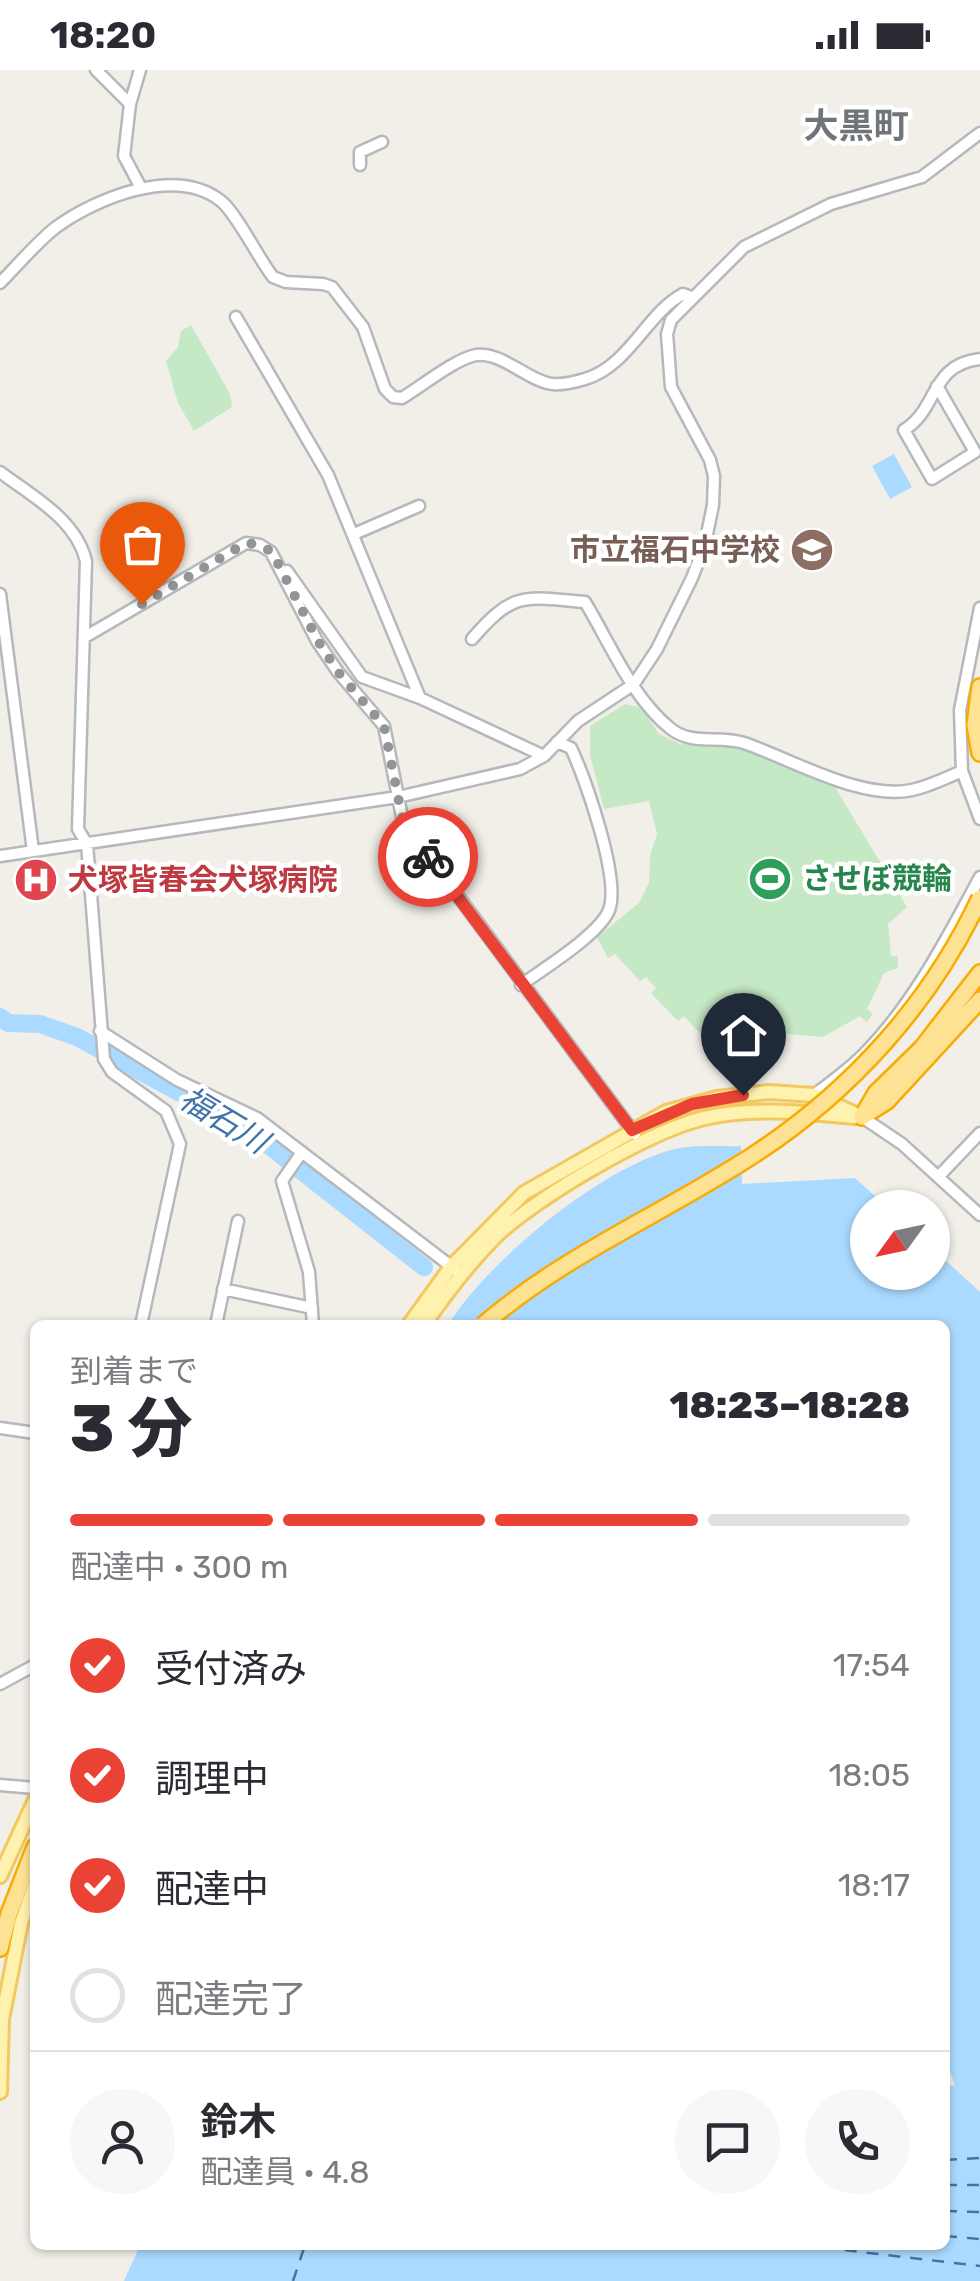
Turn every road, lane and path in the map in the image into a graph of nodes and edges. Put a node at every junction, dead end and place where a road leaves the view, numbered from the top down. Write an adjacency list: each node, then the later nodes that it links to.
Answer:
1 (96, 70): 3 (street)
2 (140, 70): 3 (street)
3 (130, 104): 7 (street)
4 (980, 134): 9 (street)
5 (382, 142): 6 (street)
6 (360, 164)
7 (140, 186): 8 (street); 9 (street)
8 (0, 283)
9 (691, 297): 21 (street)
10 (236, 318): 15 (street)
11 (980, 359): 12 (street)
12 (937, 386): 12 (street)
13 (0, 472): 19 (street)
14 (420, 506): 15 (street)
15 (354, 534): 23 (street)
16 (280, 563): 19 (street); 23 (street); 28 (street)
17 (0, 594): 31 (street)
18 (980, 608): 27 (street)
19 (85, 638): 30 (street)
20 (472, 640): 21 (street)
21 (634, 684): 24 (street); 27 (street)
22 (980, 686): 25 (highway)
23 (420, 698): 26 (street)
24 (557, 742): 26 (street); 36 (street)
25 (980, 752)
26 (544, 756): 28 (street)
27 (962, 771): 29 (street)
28 (398, 797): 30 (street); 36 (street)
29 (980, 819)
30 (87, 844): 31 (street); 38 (street)
31 (33, 851): 32 (street)
32 (0, 856)
33 (980, 876): 39 (street)
34 (980, 898): 56 (highway, bridge)
35 (980, 974): 40 (highway)
36 (522, 985): 41 (street)
37 (980, 1000): 40 (highway)
38 (100, 1031): 44 (street); 51 (street)
39 (814, 1095): 40 (main road); 41 (main road)
40 (862, 1118): 43 (main road); 45 (street)
41 (632, 1130): 43 (street); 48 (main road)
42 (980, 1133): 45 (street)
43 (642, 1142): 48 (main road)
44 (300, 1154): 48 (street); 50 (street)
45 (940, 1175): 46 (street)
46 (980, 1215)
47 (238, 1221): 49 (street)
48 (456, 1270): 54 (main road); 55 (main road)
49 (223, 1289): 50 (street); 52 (street)
50 (312, 1308): 53 (street)
51 (142, 1320)
52 (217, 1320)
53 (313, 1320)
54 (413, 1320)
55 (427, 1320)
56 (490, 1320)
57 (0, 1428): 58 (street)
58 (30, 1433)
59 (30, 1667): 60 (street)
60 (1, 1680)
61 (0, 1785): 62 (street)
62 (30, 1788)
63 (30, 1811): 65 (main road)
64 (30, 1860): 67 (highway)
65 (0, 1876)
66 (30, 1898): 68 (main road)
67 (0, 1948)
68 (0, 2092)

